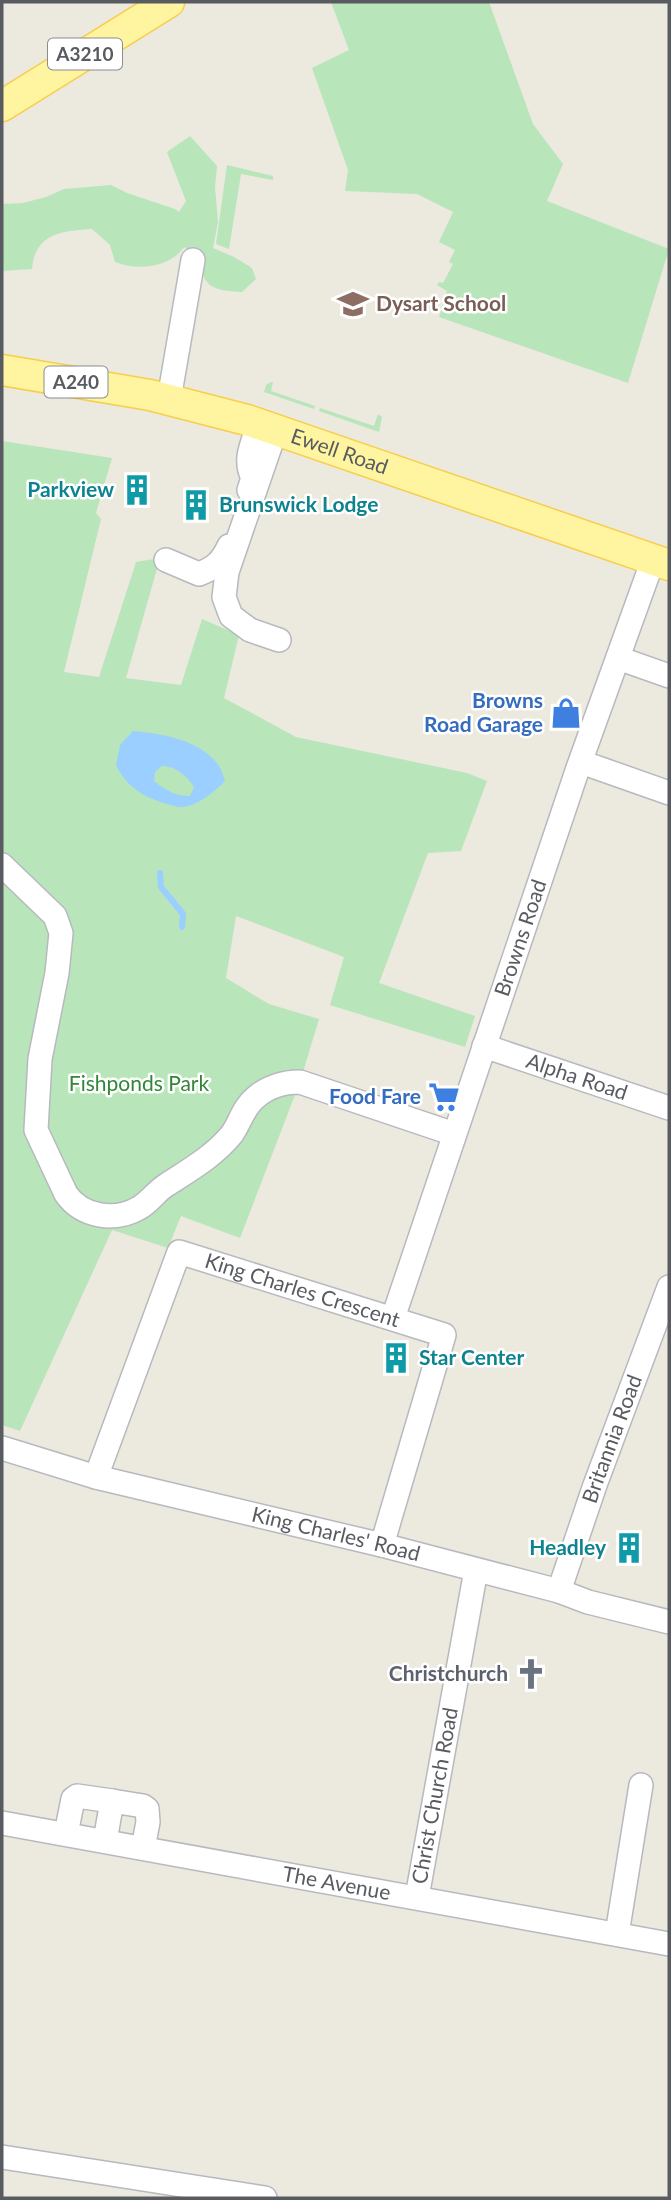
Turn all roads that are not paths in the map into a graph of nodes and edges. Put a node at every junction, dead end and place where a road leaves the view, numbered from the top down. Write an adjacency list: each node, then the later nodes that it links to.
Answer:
1 (169, 2): 2 (main road, A3210)
2 (2, 106)
3 (193, 260): 5 (street)
4 (2, 370): 5 (main road, Ewell Road / A240)
5 (169, 399): 6 (main road, Ewell Road / A240)
6 (268, 426): 7 (street); 8 (main road, Ewell Road / A240); 9 (street)
7 (166, 560)
8 (661, 562): 10 (street, Browns Road)
9 (279, 640)
10 (618, 658): 11 (street); 12 (street, Browns Road)
11 (669, 676)
12 (581, 762): 13 (street); 15 (street, Browns Road)
13 (669, 793)
14 (2, 865): 17 (street)
15 (484, 1046): 16 (street, Alpha Road); 17 (street, Browns Road)
16 (669, 1108)
17 (454, 1134): 19 (street, Browns Road)
18 (669, 1287): 24 (street, Britannia Road)
19 (393, 1318): 21 (street, King Charles Crescent); 22 (street, King Charles Crescent)
20 (2, 1448): 21 (street, King Charles' Road)
21 (96, 1477): 22 (street, King Charles' Road)
22 (382, 1545): 23 (street, King Charles' Road)
23 (476, 1570): 24 (street, King Charles' Road); 32 (street, Christ Church Road)
24 (559, 1591): 25 (street, King Charles' Road)
25 (669, 1622)
26 (641, 1785): 33 (street)
27 (112, 1801): 29 (street); 30 (street); 31 (street)
28 (2, 1823): 29 (street, The Avenue)
29 (66, 1834): 30 (street, The Avenue)
30 (104, 1841): 31 (street, The Avenue)
31 (143, 1848): 32 (street, The Avenue)
32 (417, 1896): 33 (street, The Avenue)
33 (617, 1934): 34 (street, The Avenue)
34 (669, 1944)
35 (2, 2157): 36 (street)
36 (255, 2197)

